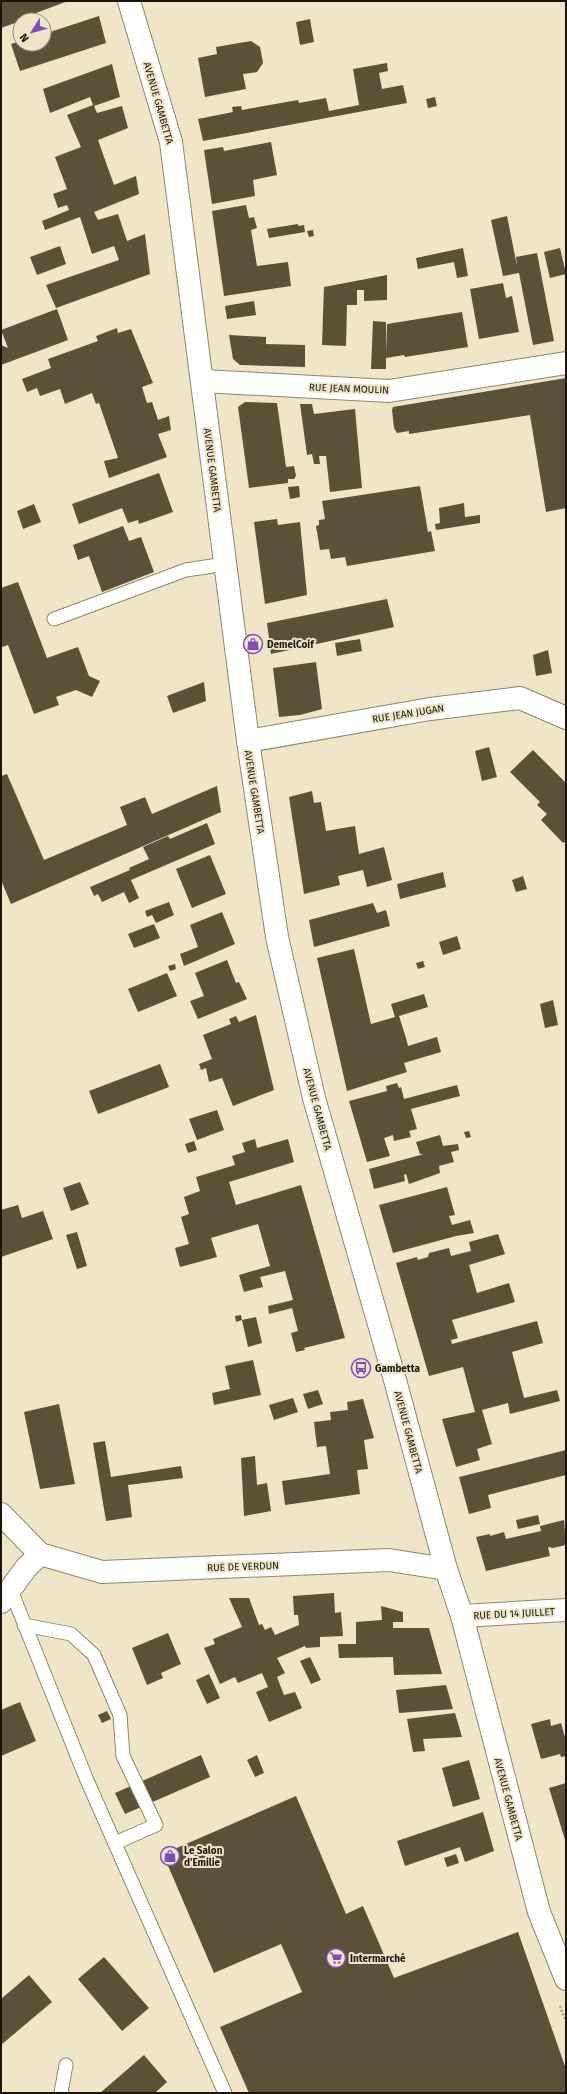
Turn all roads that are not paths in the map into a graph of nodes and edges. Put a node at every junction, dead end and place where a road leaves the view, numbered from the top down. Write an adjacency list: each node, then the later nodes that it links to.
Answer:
1 (129, 1): 3 (main road, AVENUE GAMBETTA)
2 (566, 363): 3 (main road, RUE JEAN MOULIN)
3 (202, 381): 4 (main road, AVENUE GAMBETTA)
4 (225, 564): 5 (lane); 7 (main road, AVENUE GAMBETTA)
5 (54, 619)
6 (566, 718): 7 (main road, RUE JEAN JUGAN)
7 (248, 741): 10 (main road, AVENUE GAMBETTA)
8 (1, 1514): 9 (main road)
9 (40, 1554): 10 (main road, RUE DE VERDUN); 11 (main road)
10 (446, 1570): 13 (main road, AVENUE GAMBETTA)
11 (6, 1595): 14 (lane)
12 (566, 1610): 13 (main road, RUE DU 14 JUILLET)
13 (462, 1616): 16 (main road, AVENUE GAMBETTA)
14 (24, 1625): 15 (lane); 15 (lane)
15 (115, 1843): 19 (lane)
16 (566, 1979)
17 (66, 2065): 18 (lane)
18 (61, 2093)
19 (225, 2093)

